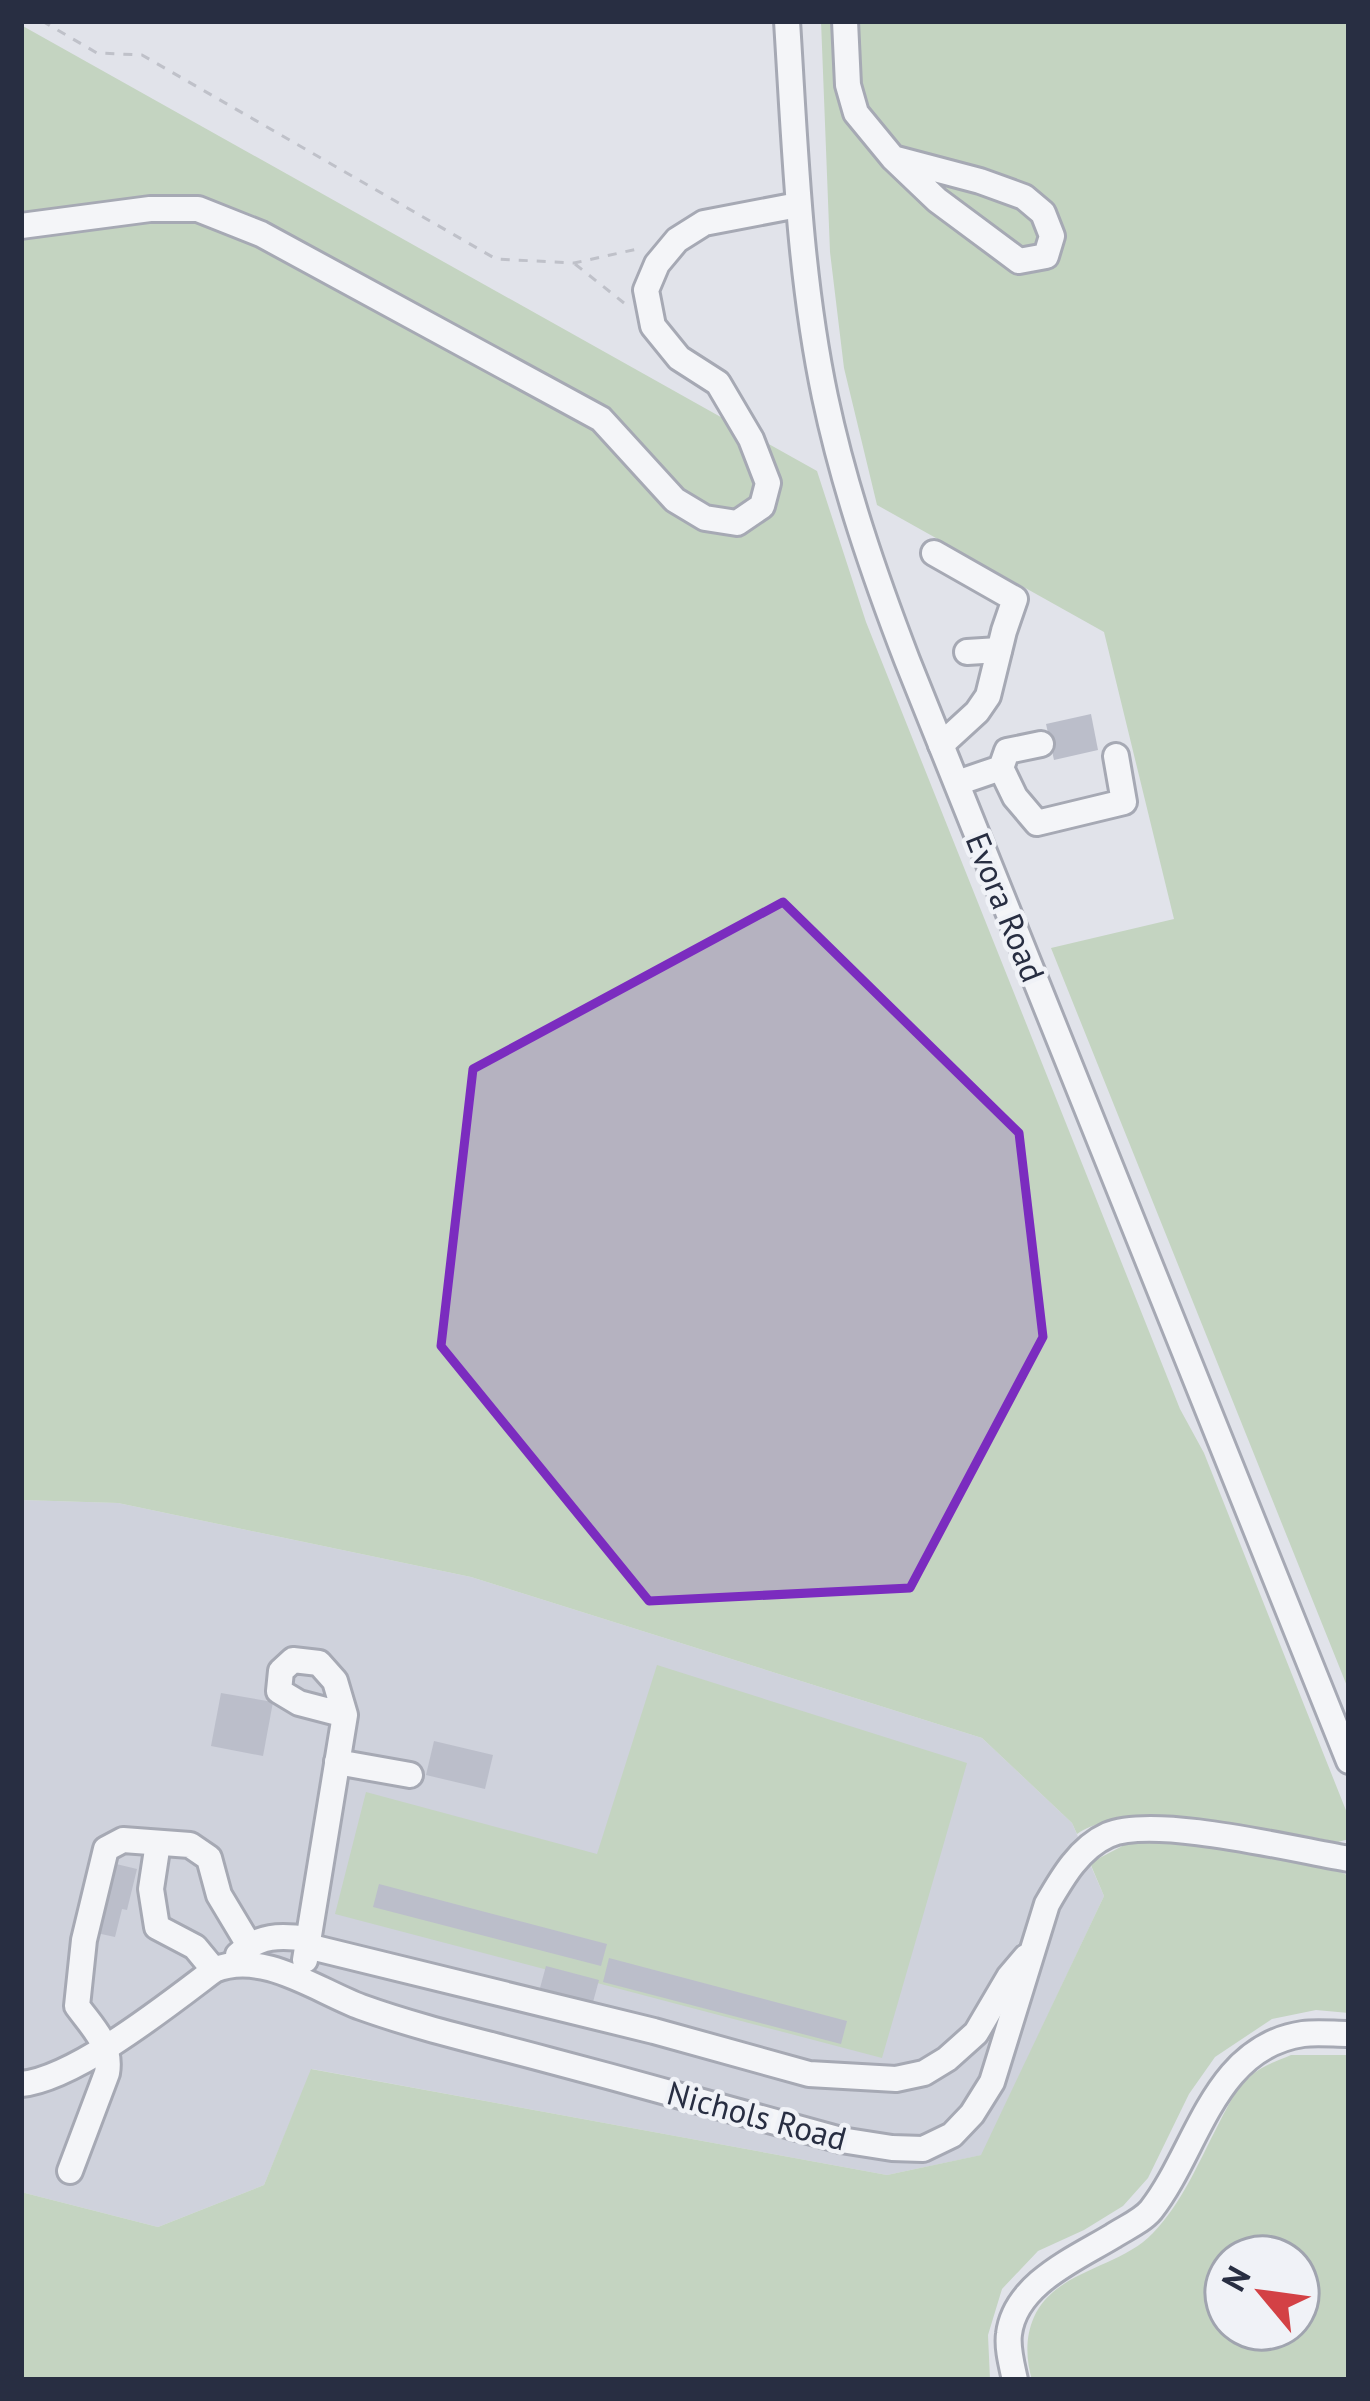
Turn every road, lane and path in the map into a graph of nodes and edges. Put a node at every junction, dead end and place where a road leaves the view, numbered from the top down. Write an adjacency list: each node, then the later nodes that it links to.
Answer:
1 (43, 21): 8 (path)
2 (788, 21): 5 (street, Evora Road)
3 (844, 21): 4 (street)
4 (892, 158): 4 (street)
5 (799, 205): 7 (street); 14 (street, Evora Road)
6 (21, 226): 9 (street)
7 (677, 240): 8 (path); 9 (street)
8 (574, 263): 9 (path)
9 (653, 326)
10 (934, 553): 11 (street)
11 (999, 650): 12 (street); 14 (street)
12 (967, 652)
13 (1041, 744): 16 (street)
14 (941, 746): 17 (street, Evora Road)
15 (1116, 756): 16 (street)
16 (1001, 768): 17 (street)
17 (957, 783): 19 (street, Evora Road)
18 (345, 1714): 20 (street)
19 (1349, 1761)
20 (337, 1762): 21 (street); 24 (street)
21 (410, 1775)
22 (158, 1843): 25 (street); 27 (street); 30 (street)
23 (1349, 1859): 26 (street, Nichols Road)
24 (307, 1942): 25 (street); 26 (street); 28 (street)
25 (249, 1945): 27 (street)
26 (1035, 1946): 28 (street, Nichols Road)
27 (221, 1967): 28 (street, Nichols Road); 30 (street)
28 (301, 1980)
29 (1349, 2035): 33 (street)
30 (106, 2045): 31 (street); 32 (street)
31 (21, 2084)
32 (70, 2171)
33 (1015, 2380)

